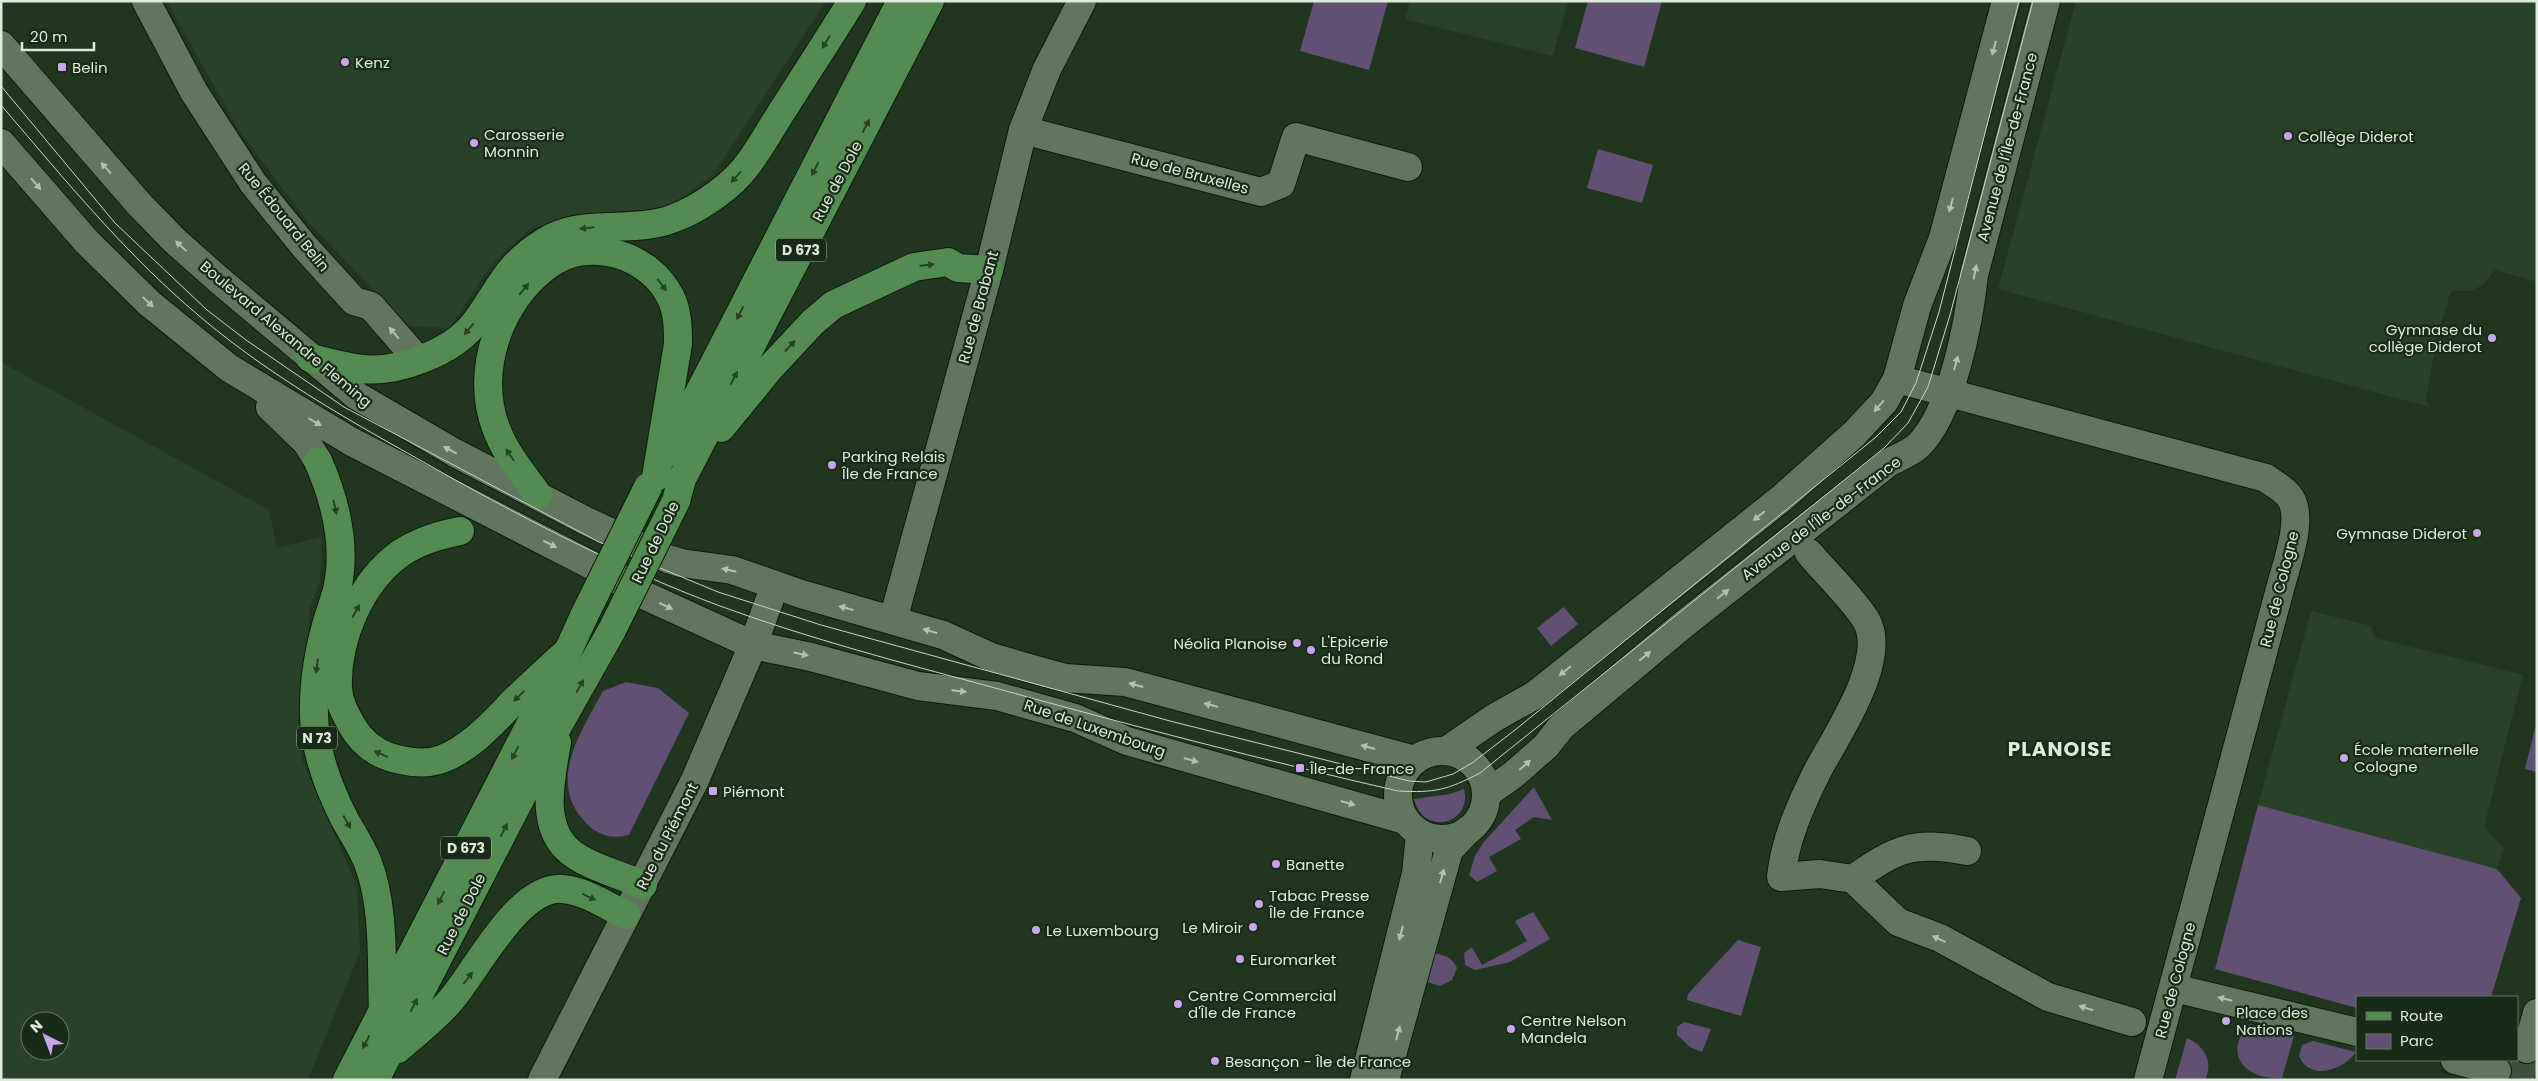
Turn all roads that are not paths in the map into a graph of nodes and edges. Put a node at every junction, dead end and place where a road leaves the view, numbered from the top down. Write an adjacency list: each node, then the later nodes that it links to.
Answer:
1 (146, 1): 14 (street, Rue Édouard Belin, one-way to 1)
2 (852, 1): 14 (main road, one-way to 14)
3 (901, 1): 19 (main road, Rue de Dole / D 673, one-way to 19)
4 (930, 1): 19 (main road, Rue de Dole / D 673, one-way to 4)
5 (1082, 1): 9 (street, Rue de Brabant)
6 (2006, 1): 16 (street, one-way to 16)
7 (2046, 1): 17 (street, Avenue de l’Île-de-France, one-way to 7)
8 (1, 45): 13 (street, Boulevard Alexandre Fleming, one-way to 8)
9 (1023, 130): 11 (street, Rue de Bruxelles); 12 (street, Rue de Brabant)
10 (1, 143): 15 (street, one-way to 15)
11 (1408, 167)
12 (988, 270): 19 (main road, one-way to 12); 25 (street, Rue de Brabant)
13 (310, 358): 14 (main road); 20 (street, Boulevard Alexandre Fleming, one-way to 13)
14 (418, 360)
15 (229, 368): 18 (street, N 73); 21 (street, one-way to 21)
16 (1897, 378): 17 (street, Rue de Cologne); 29 (street, one-way to 29)
17 (1948, 392): 31 (street, Avenue de l’Île-de-France, one-way to 17); 38 (street, Rue de Cologne)
18 (318, 461): 39 (main road, N 73, one-way to 39)
19 (665, 486): 20 (main road, one-way to 19); 27 (main road, Rue de Dole / D 673, bridge); 28 (main road, Rue de Dole / D 673, one-way to 19, bridge)
20 (538, 496): 24 (street, Boulevard Alexandre Fleming, one-way to 20)
21 (507, 521): 22 (street); 26 (street, one-way to 26)
22 (460, 531): 27 (main road, one-way to 22)
23 (1809, 553): 35 (street)
24 (775, 585): 25 (street, one-way to 24); 26 (street, Rue du Piémont)
25 (893, 620): 30 (street, one-way to 25)
26 (753, 644): 32 (street, Rue de Luxembourg, one-way to 32); 36 (street, Rue du Piémont)
27 (568, 651): 39 (main road, Rue de Dole / D 673, one-way to 39)
28 (559, 724): 36 (main road); 45 (main road, Rue de Dole / D 673, one-way to 28)
29 (1446, 752): 30 (street); 31 (street)
30 (1415, 760): 32 (street)
31 (1486, 794): 33 (street)
32 (1412, 827): 33 (street); 49 (street, one-way to 49)
33 (1468, 830): 50 (street, one-way to 33)
34 (1967, 851): 35 (street)
35 (1853, 879): 41 (street, one-way to 35)
36 (643, 884): 37 (street, Rue du Piémont)
37 (626, 916): 45 (main road, one-way to 37); 48 (street, Rue du Piémont)
38 (2174, 988): 42 (street, one-way to 38); 51 (street, Rue de Cologne)
39 (383, 1010): 47 (main road, Rue de Dole / D 673, one-way to 47)
40 (2537, 1013): 43 (street)
41 (2132, 1022)
42 (2356, 1032)
43 (2527, 1049)
44 (2459, 1061): 46 (street)
45 (380, 1071)
46 (2497, 1071)
47 (347, 1080)
48 (542, 1080)
49 (1364, 1080)
50 (1385, 1080)
51 (2148, 1080)

